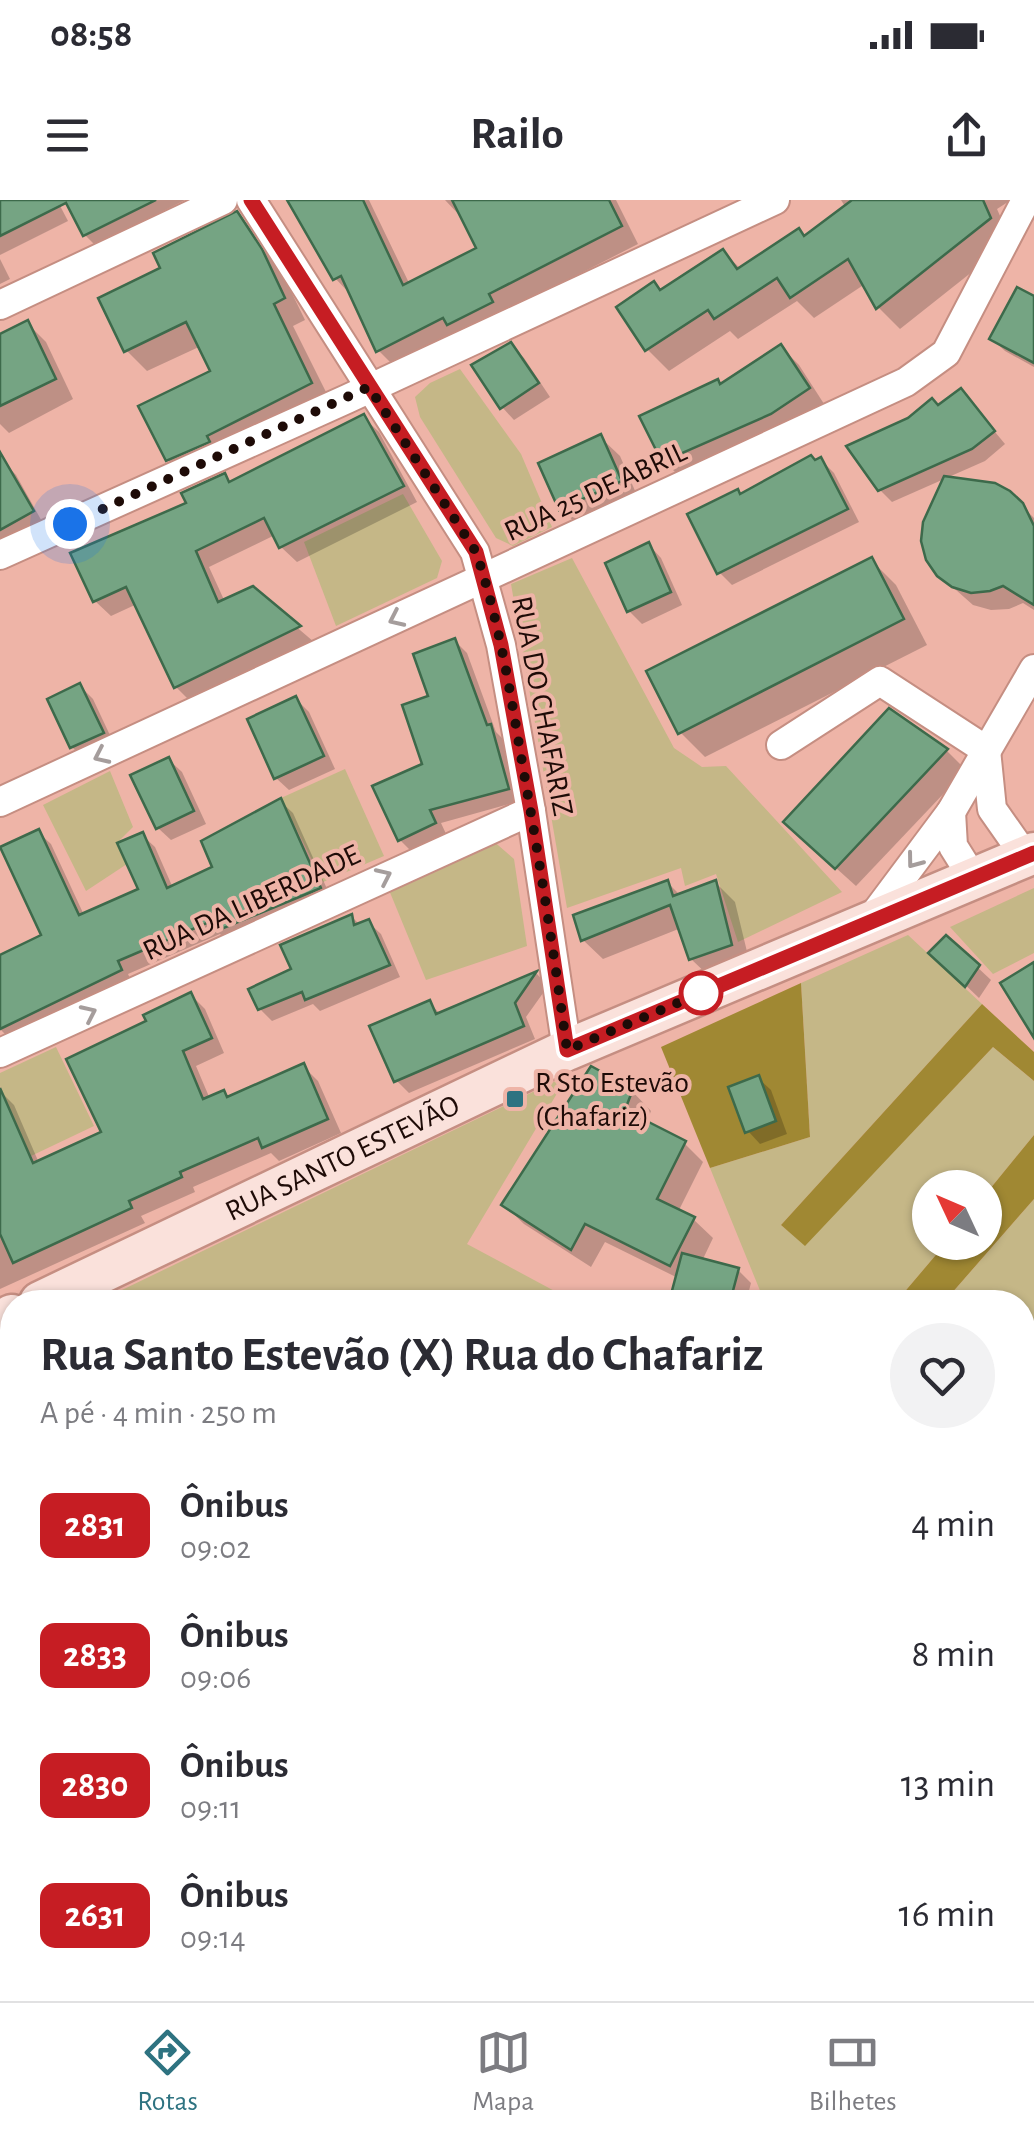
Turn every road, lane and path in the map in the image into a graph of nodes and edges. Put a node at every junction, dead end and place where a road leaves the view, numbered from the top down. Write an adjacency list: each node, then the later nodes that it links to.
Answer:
1 (223, 200): 5 (street)
2 (251, 200): 6 (street, RUA DO CHAFARIZ)
3 (776, 200): 6 (street)
4 (1026, 200): 8 (street, RUA 25 DE ABRIL)
5 (0, 305)
6 (369, 387): 7 (street); 8 (street, RUA DO CHAFARIZ)
7 (0, 555)
8 (484, 578): 12 (street, RUA 25 DE ABRIL, one-way to 12); 13 (street, RUA DO CHAFARIZ)
9 (1034, 669): 11 (street)
10 (780, 745): 11 (street)
11 (986, 750): 14 (street); 15 (street)
12 (0, 802)
13 (531, 811): 18 (street, RUA DO CHAFARIZ); 19 (street, RUA DA LIBERDADE, one-way to 13)
14 (951, 812): 16 (street); 17 (street, one-way to 17)
15 (1030, 854): 16 (street, RUA SANTO ESTEVÃO)
16 (973, 878): 17 (street, RUA SANTO ESTEVÃO)
17 (869, 922): 18 (street, RUA SANTO ESTEVÃO)
18 (567, 1050): 20 (street, RUA SANTO ESTEVÃO)
19 (0, 1054)
20 (65, 1290)

